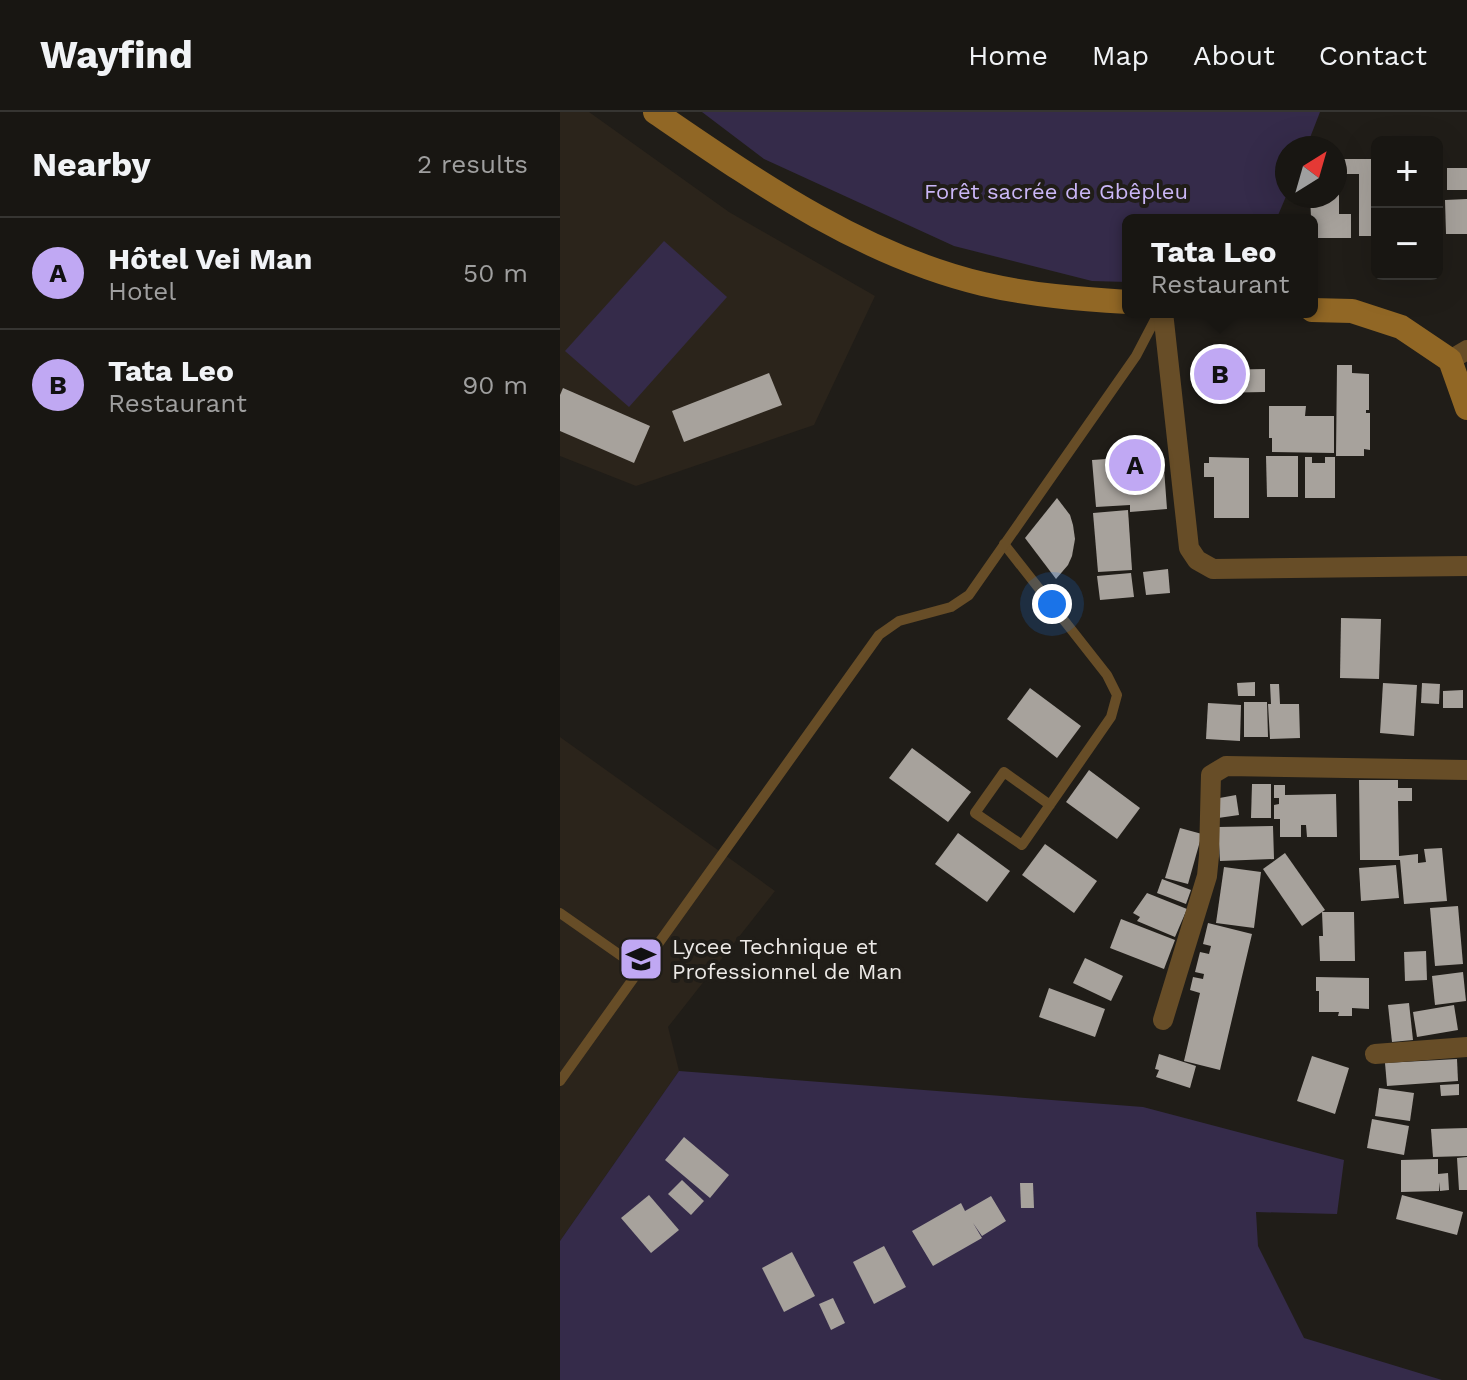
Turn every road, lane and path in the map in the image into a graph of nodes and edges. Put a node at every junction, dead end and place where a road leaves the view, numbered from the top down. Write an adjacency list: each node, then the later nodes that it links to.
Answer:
1 (655, 112): 2 (main road)
2 (1122, 302)
3 (1318, 310): 6 (main road)
4 (1158, 318): 8 (lane)
5 (1162, 318): 9 (street)
6 (1459, 355): 7 (main road)
7 (1467, 408)
8 (1004, 544): 11 (lane); 13 (lane)
9 (1467, 566)
10 (1467, 770): 14 (street)
11 (1050, 805): 11 (lane)
12 (560, 913): 13 (lane)
13 (640, 969): 17 (lane)
14 (1163, 1020)
15 (1467, 1047): 16 (street)
16 (1375, 1054)
17 (562, 1074)

